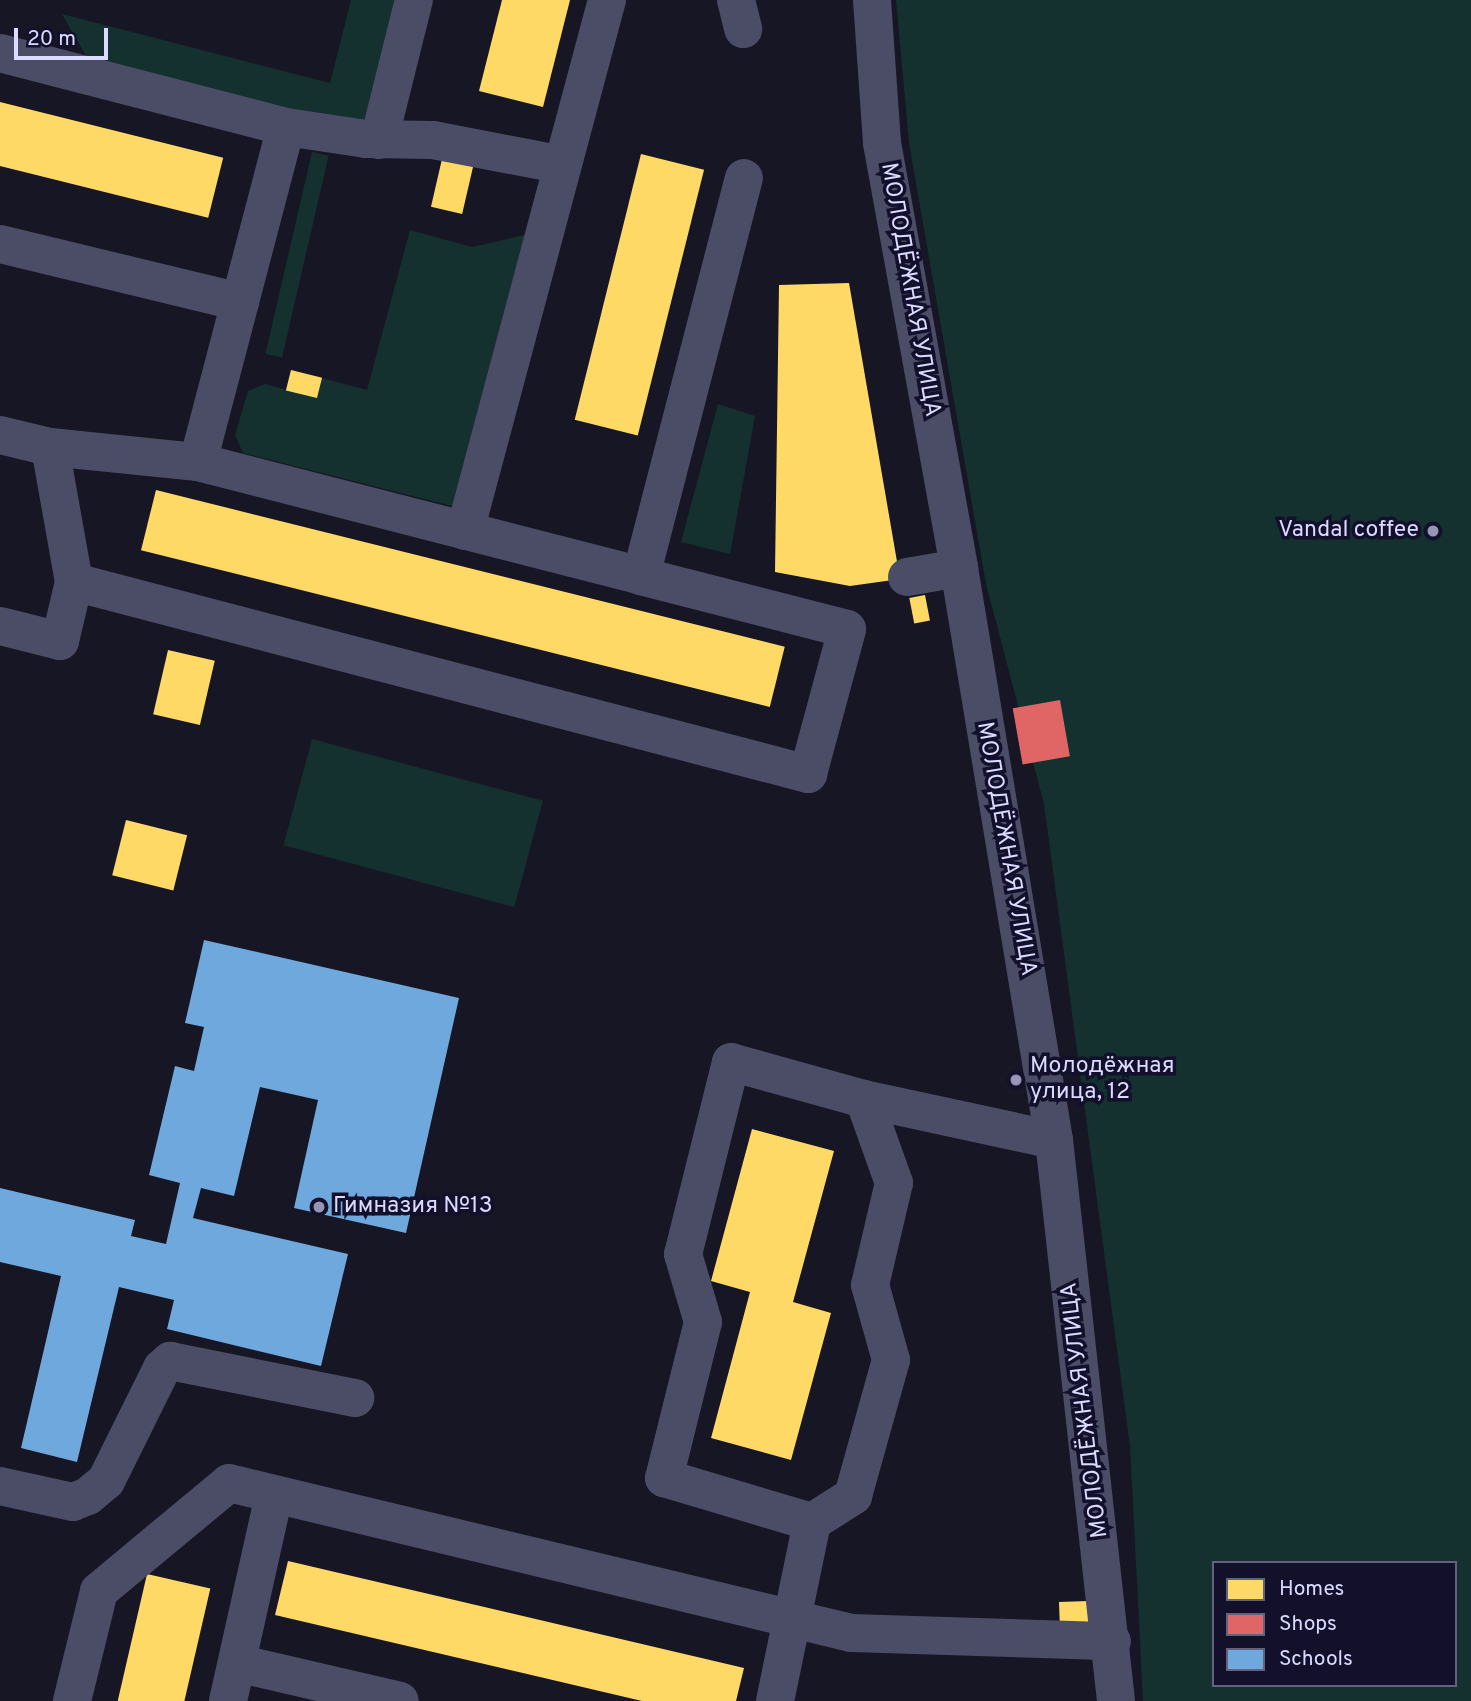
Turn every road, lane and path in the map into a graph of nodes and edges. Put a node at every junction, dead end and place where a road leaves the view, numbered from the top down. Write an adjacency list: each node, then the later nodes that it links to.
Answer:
1 (414, 0): 6 (street)
2 (607, 0): 7 (street)
3 (872, 0): 15 (street, МОЛОДЁЖНАЯ УЛИЦА)
4 (0, 53): 5 (street)
5 (286, 127): 6 (street); 10 (street)
6 (379, 140): 7 (street)
7 (563, 164): 14 (street)
8 (744, 178): 16 (street)
9 (0, 244): 10 (street)
10 (240, 302): 13 (street)
11 (0, 435): 12 (street)
12 (50, 447): 13 (street); 18 (street)
13 (198, 462): 14 (street)
14 (465, 531): 16 (street)
15 (959, 568): 17 (street); 21 (street, МОЛОДЁЖНАЯ УЛИЦА)
16 (641, 576): 18 (street)
17 (907, 577)
18 (74, 582): 19 (street)
19 (0, 626)
20 (864, 1099): 21 (street); 25 (street); 25 (street)
21 (1055, 1140): 27 (street, МОЛОДЁЖНАЯ УЛИЦА)
22 (355, 1398): 23 (street)
23 (0, 1486)
24 (274, 1496): 26 (street); 28 (street); 29 (street)
25 (812, 1522): 26 (street)
26 (790, 1620): 27 (street); 32 (street)
27 (1112, 1641): 33 (street, МОЛОДЁЖНАЯ УЛИЦА)
28 (237, 1663): 30 (street); 31 (street)
29 (72, 1701)
30 (228, 1701)
31 (400, 1701)
32 (775, 1701)
33 (1116, 1701)

